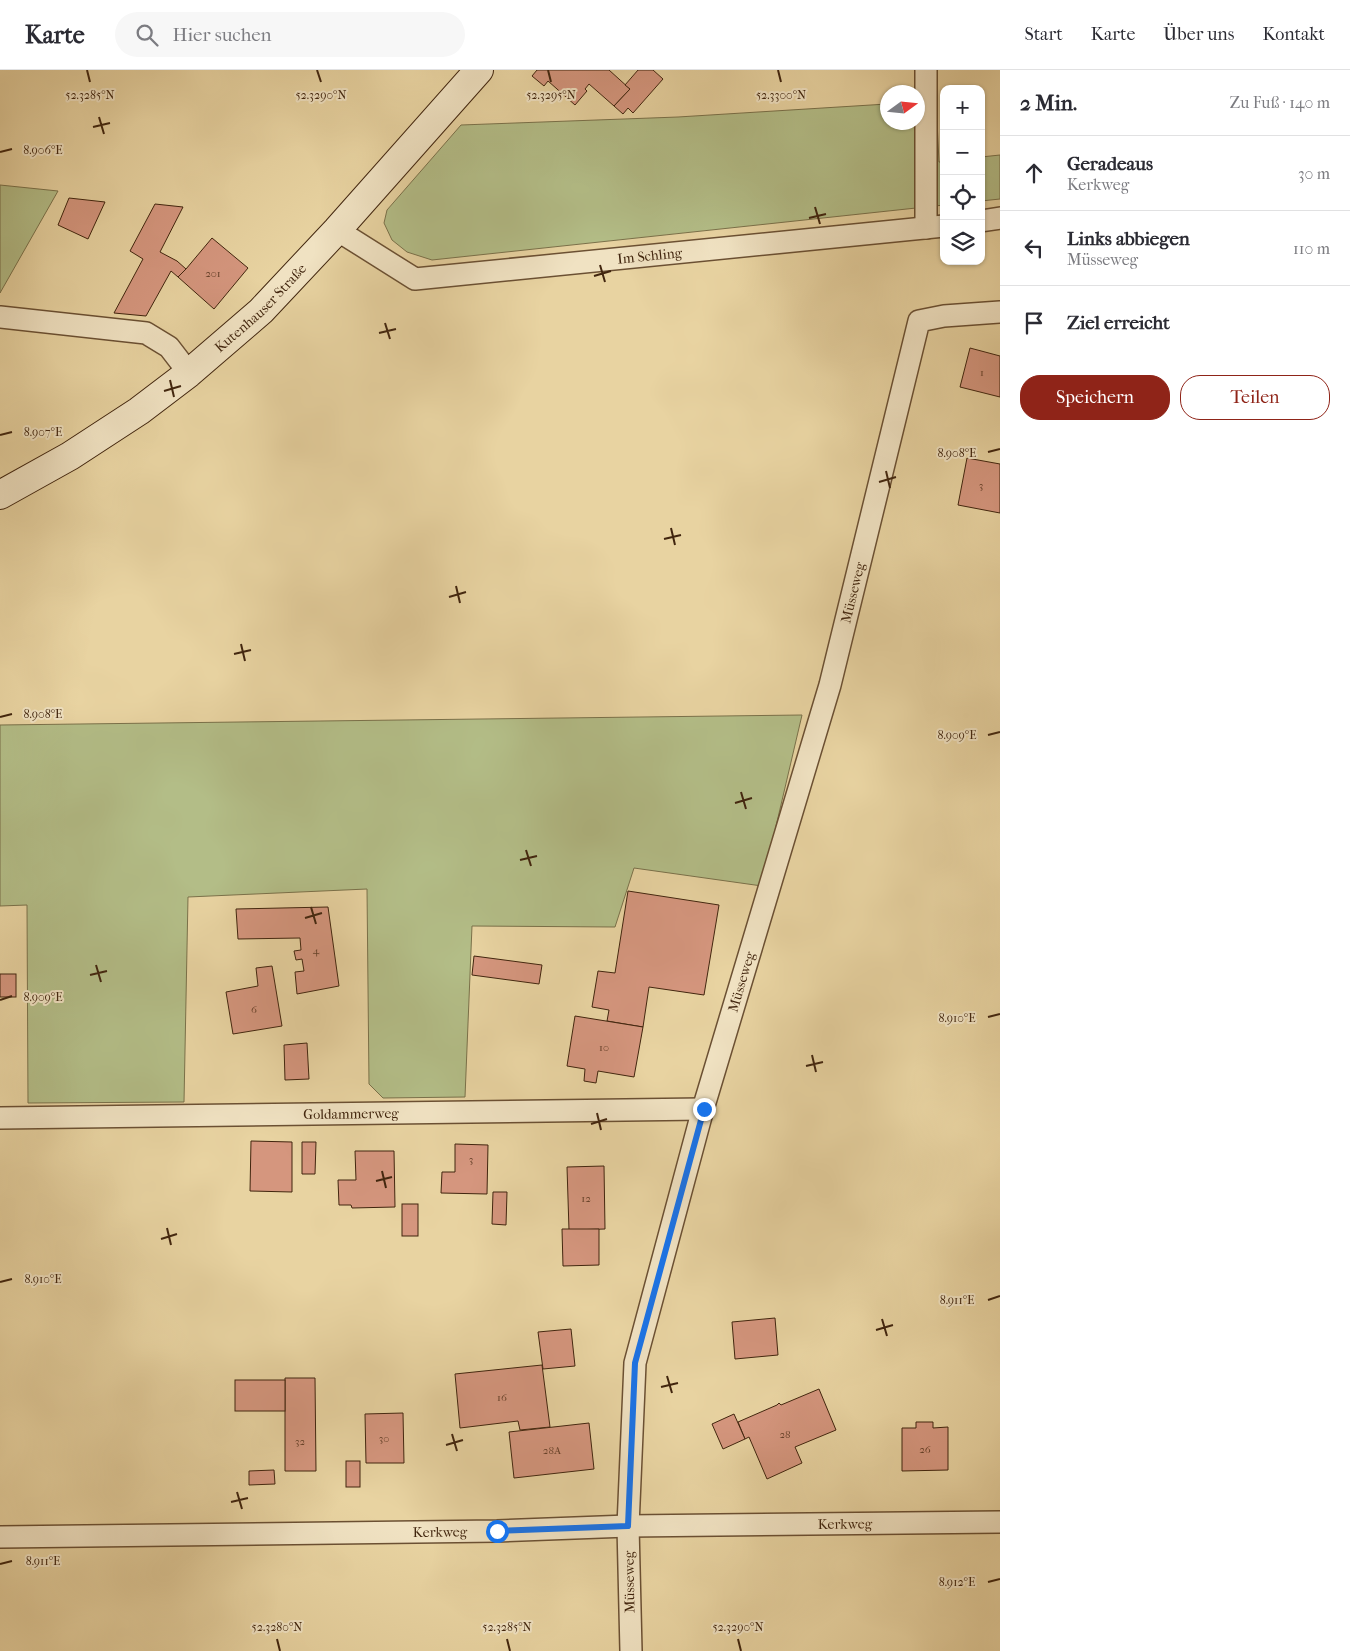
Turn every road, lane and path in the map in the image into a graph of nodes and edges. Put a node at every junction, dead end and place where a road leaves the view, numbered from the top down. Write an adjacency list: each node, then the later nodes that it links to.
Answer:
1 (479, 70): 6 (street, Kutenhauser Straße)
2 (926, 70): 5 (street)
3 (1000, 218): 4 (street)
4 (985, 220)
5 (935, 227): 6 (street, Im Schling)
6 (337, 230): 9 (street, Kutenhauser Straße)
7 (1000, 312): 11 (street, Müsseweg)
8 (0, 317): 9 (street)
9 (189, 374): 10 (street, Kutenhauser Straße)
10 (0, 495)
11 (704, 1109): 12 (street, Goldammerweg); 14 (street, Müsseweg)
12 (0, 1118)
13 (1000, 1522): 14 (street, Kerkweg)
14 (628, 1526): 15 (street, Kerkweg); 16 (street, Müsseweg)
15 (0, 1537)
16 (631, 1651)

